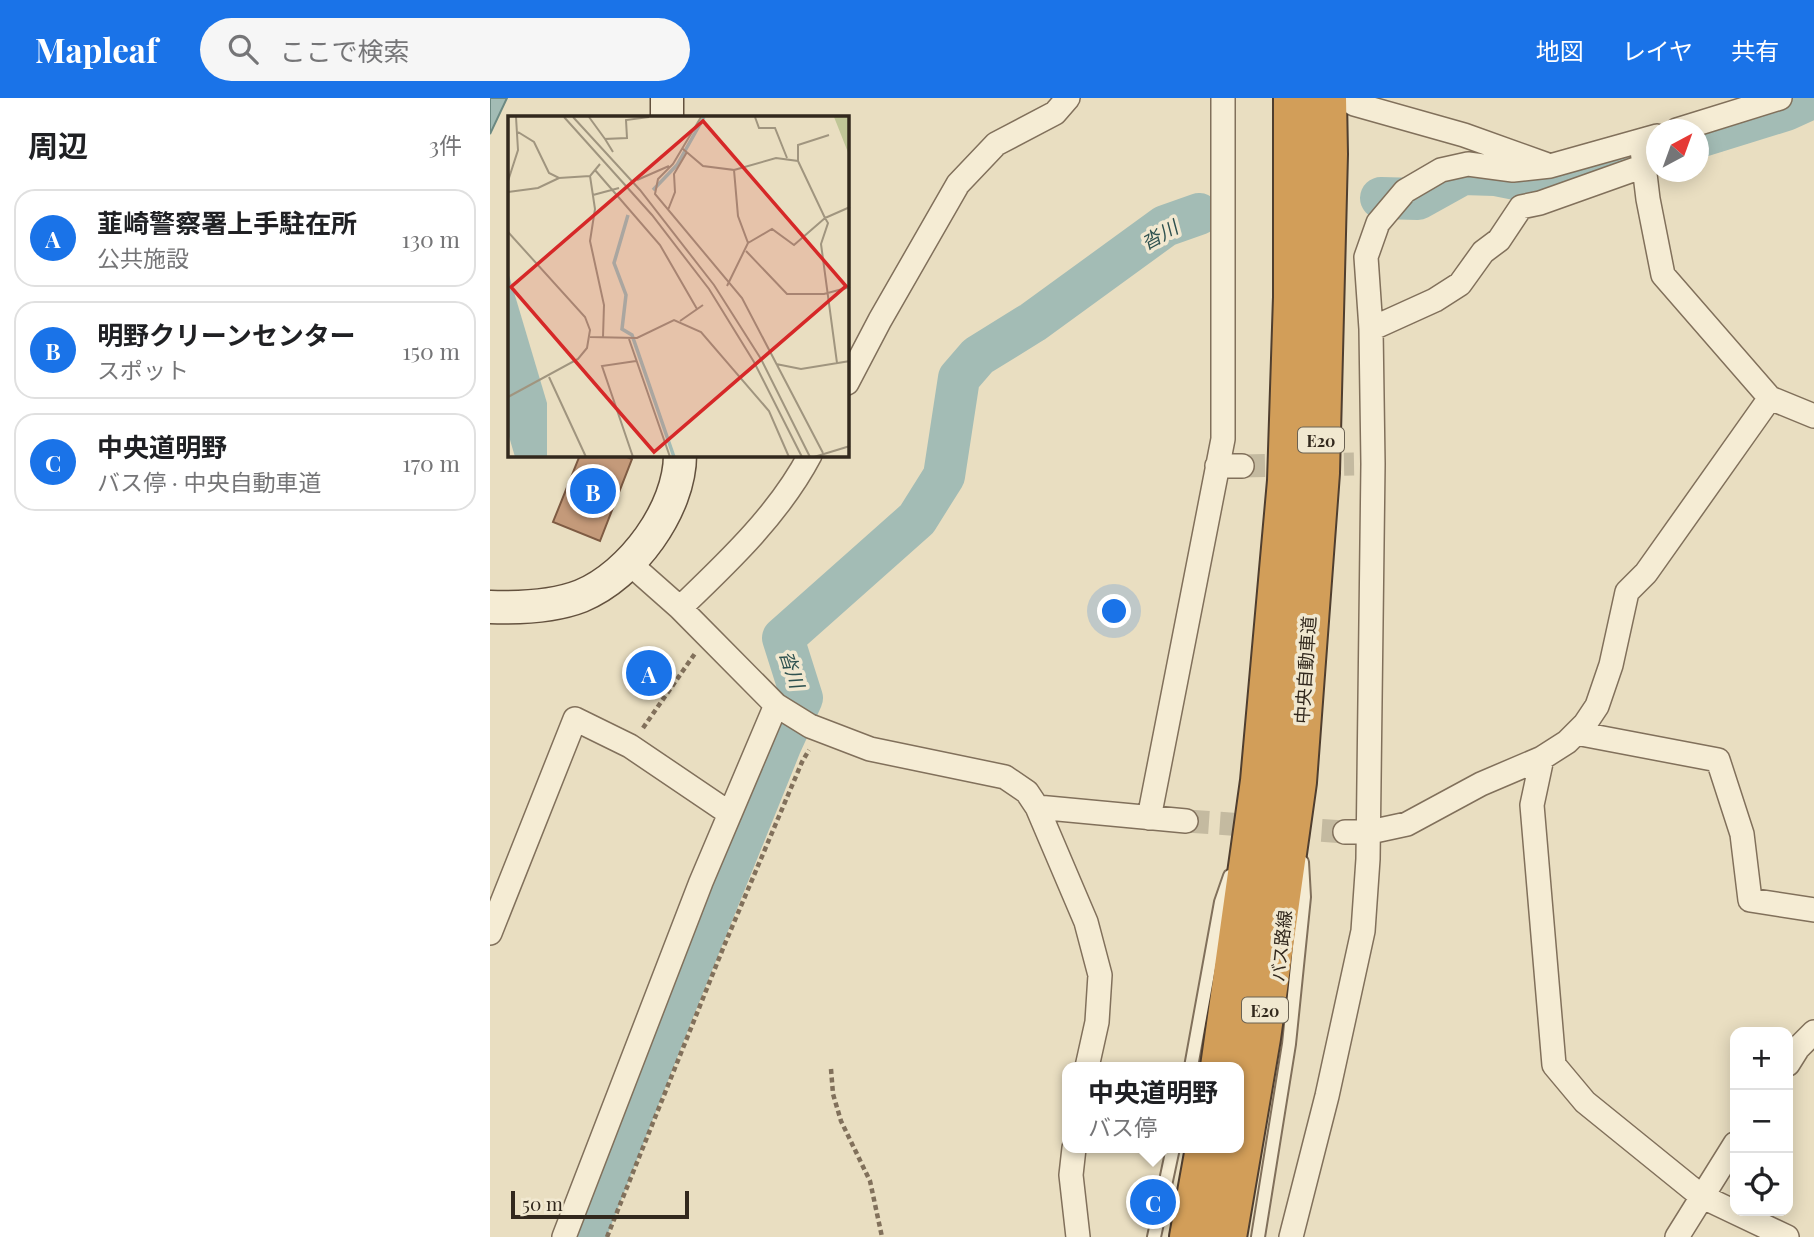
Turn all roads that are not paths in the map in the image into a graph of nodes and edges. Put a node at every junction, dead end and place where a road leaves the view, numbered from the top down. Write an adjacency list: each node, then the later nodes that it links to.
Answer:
1 (667, 98): 7 (street)
2 (1068, 98): 15 (street)
3 (1223, 98): 20 (street)
4 (1293, 98): 28 (highway, 中央自動車道 / E20)
5 (1780, 98): 8 (street)
6 (1341, 101): 11 (street); 28 (highway, 中央自動車道 / E20)
7 (667, 116)
8 (1709, 120)
9 (1646, 139): 11 (street)
10 (1646, 155): 12 (street)
11 (1559, 163): 13 (street); 14 (street)
12 (1644, 166): 13 (street); 16 (street)
13 (1594, 184): 14 (street)
14 (1371, 329): 34 (street)
15 (849, 379)
16 (1770, 398): 17 (street); 26 (street)
17 (1814, 415)
18 (680, 457): 22 (street)
19 (809, 457): 24 (street)
20 (1217, 466): 21 (street); 31 (street)
21 (1242, 466)
22 (628, 562): 23 (street); 24 (street)
23 (490, 607)
24 (680, 608): 25 (street)
25 (780, 707): 29 (street); 30 (street)
26 (1576, 733): 27 (street); 35 (street)
27 (1542, 758): 34 (street); 48 (street)
28 (1279, 781): 40 (lane); 41 (highway, 中央自動車道 / E20); 42 (highway, 中央自動車道 / E20); 54 (lane, バス路線)
29 (1037, 807): 31 (street); 39 (street)
30 (729, 813): 36 (street); 49 (street)
31 (1149, 818): 32 (street)
32 (1186, 821)
33 (1345, 832): 34 (street)
34 (1370, 832): 55 (street)
35 (1814, 910)
36 (490, 933)
37 (1814, 1032): 38 (street)
38 (1793, 1056)
39 (1088, 1062)
40 (1192, 1062)
41 (1221, 1062)
42 (1244, 1138)
43 (1730, 1152): 48 (street)
44 (1073, 1153): 50 (street)
45 (1172, 1153): 51 (lane)
46 (1204, 1153): 52 (highway)
47 (1241, 1153): 53 (highway, 中央自動車道 / E20)
48 (1701, 1196): 56 (street); 57 (street)
49 (564, 1237)
50 (1078, 1237)
51 (1154, 1237)
52 (1189, 1237)
53 (1227, 1237)
54 (1258, 1237)
55 (1291, 1237)
56 (1676, 1237)
57 (1787, 1237)

